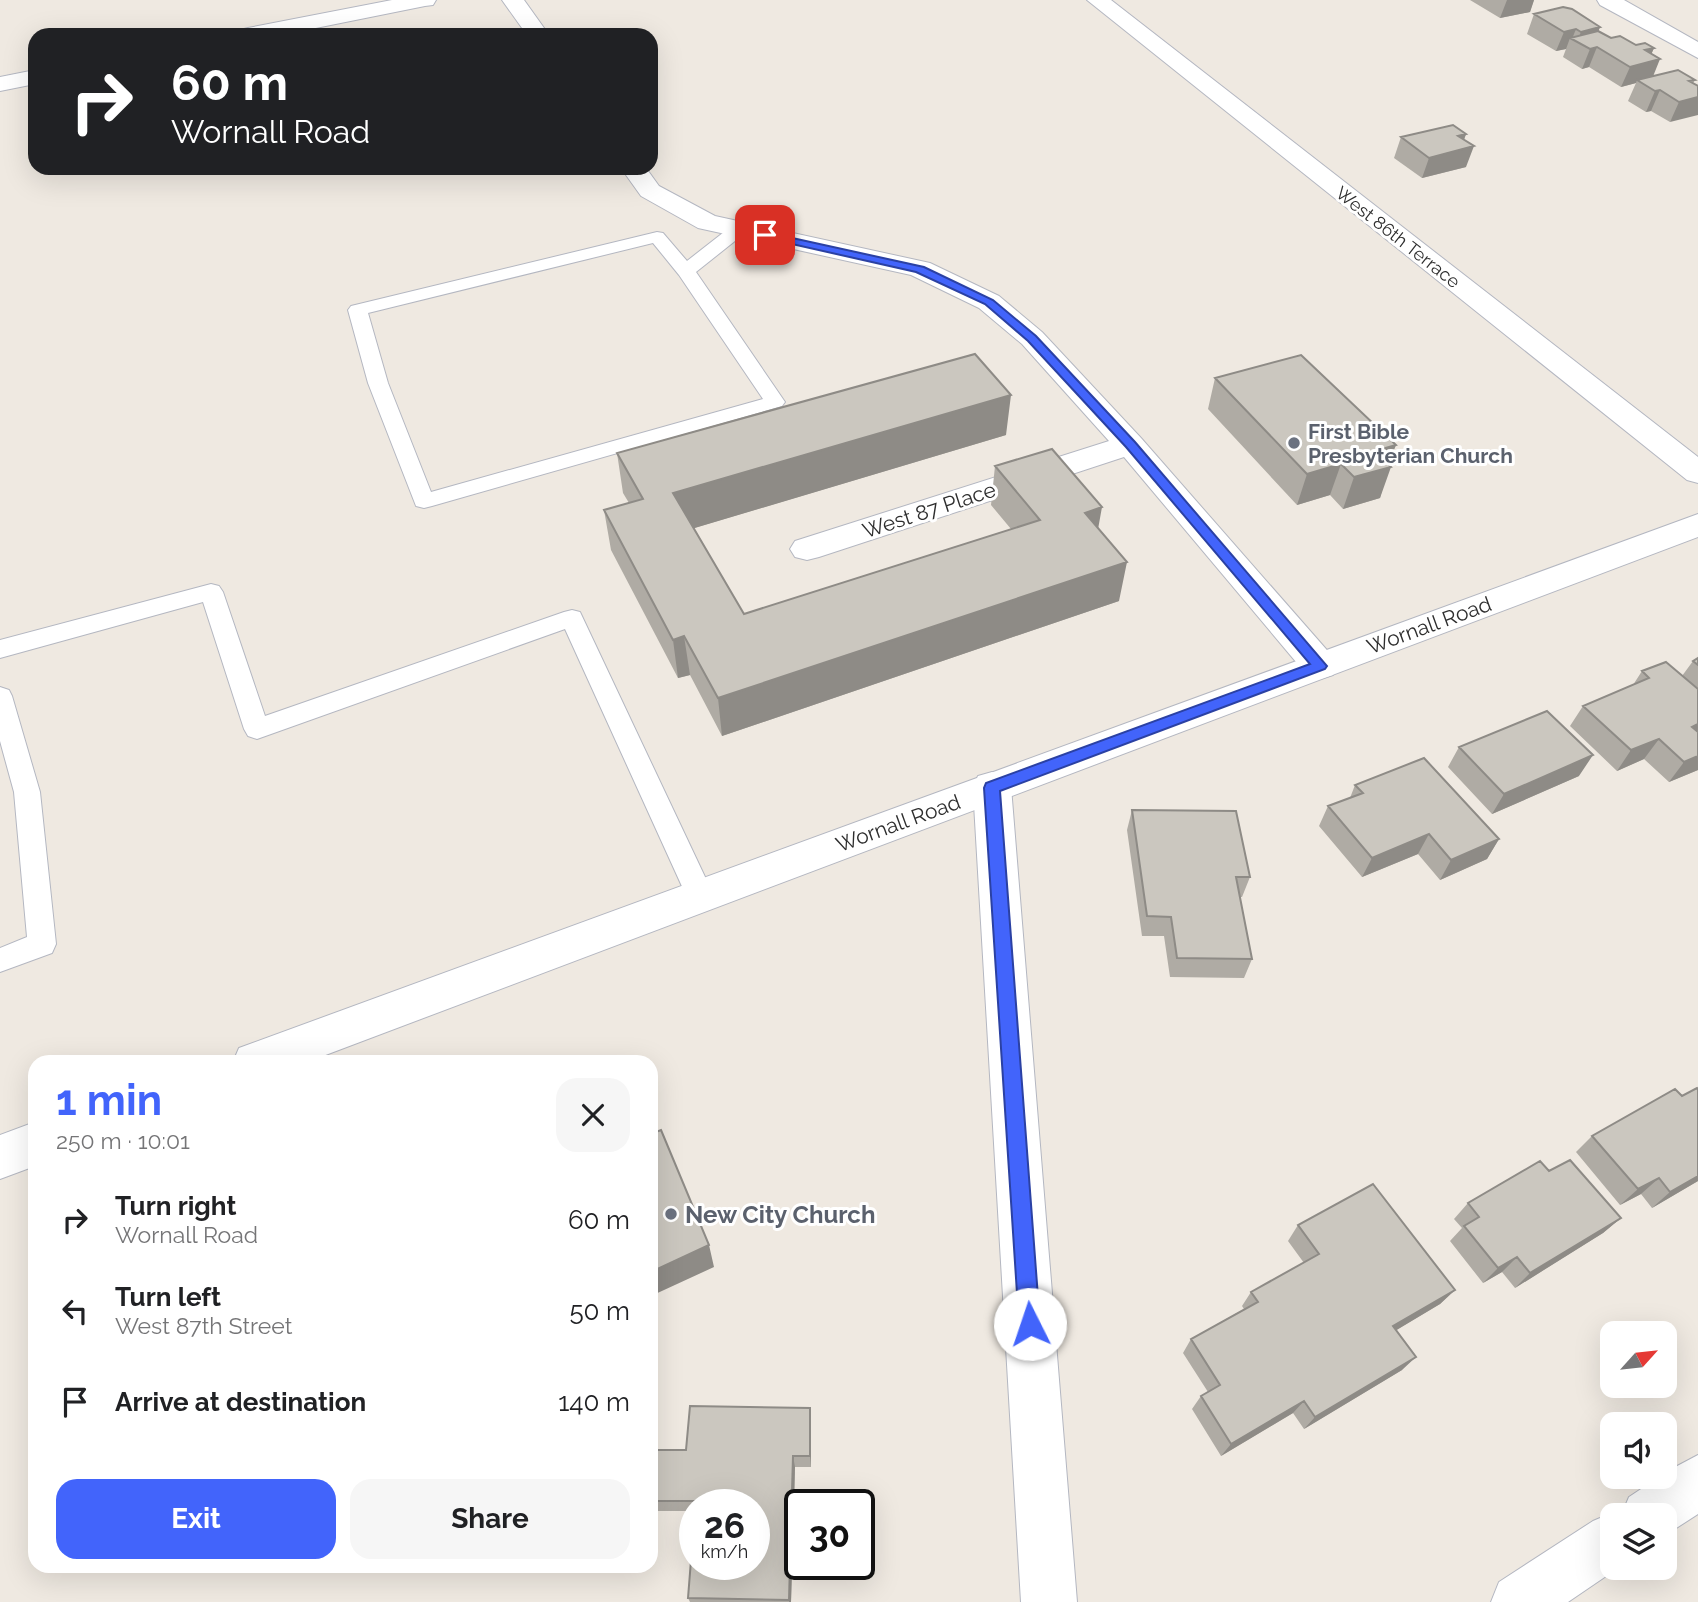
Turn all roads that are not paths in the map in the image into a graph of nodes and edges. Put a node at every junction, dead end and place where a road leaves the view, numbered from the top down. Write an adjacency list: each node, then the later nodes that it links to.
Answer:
1 (425, 0): 5 (street)
2 (513, 0): 6 (street)
3 (1098, 0): 14 (street, West 86th Terrace)
4 (1608, 0): 7 (street)
5 (283, 28)
6 (533, 28)
7 (1698, 51)
8 (28, 78): 9 (street)
9 (0, 84)
10 (639, 175): 11 (street)
11 (739, 229): 12 (lane); 13 (street)
12 (686, 271): 12 (lane)
13 (1130, 444): 16 (street, West 87 Place); 18 (street)
14 (1698, 473)
15 (1698, 525): 18 (street, Wornall Road)
16 (807, 549)
17 (0, 649): 21 (lane)
18 (1320, 666): 20 (street, Wornall Road)
19 (0, 696): 22 (lane)
20 (992, 788): 21 (street, Wornall Road); 29 (street)
21 (700, 896): 23 (street, Wornall Road)
22 (0, 960)
23 (274, 1055)
24 (28, 1147): 25 (street)
25 (0, 1157)
26 (1698, 1482): 27 (street)
27 (1667, 1503)
28 (1600, 1548): 30 (street)
29 (1049, 1602)
30 (1519, 1602)

